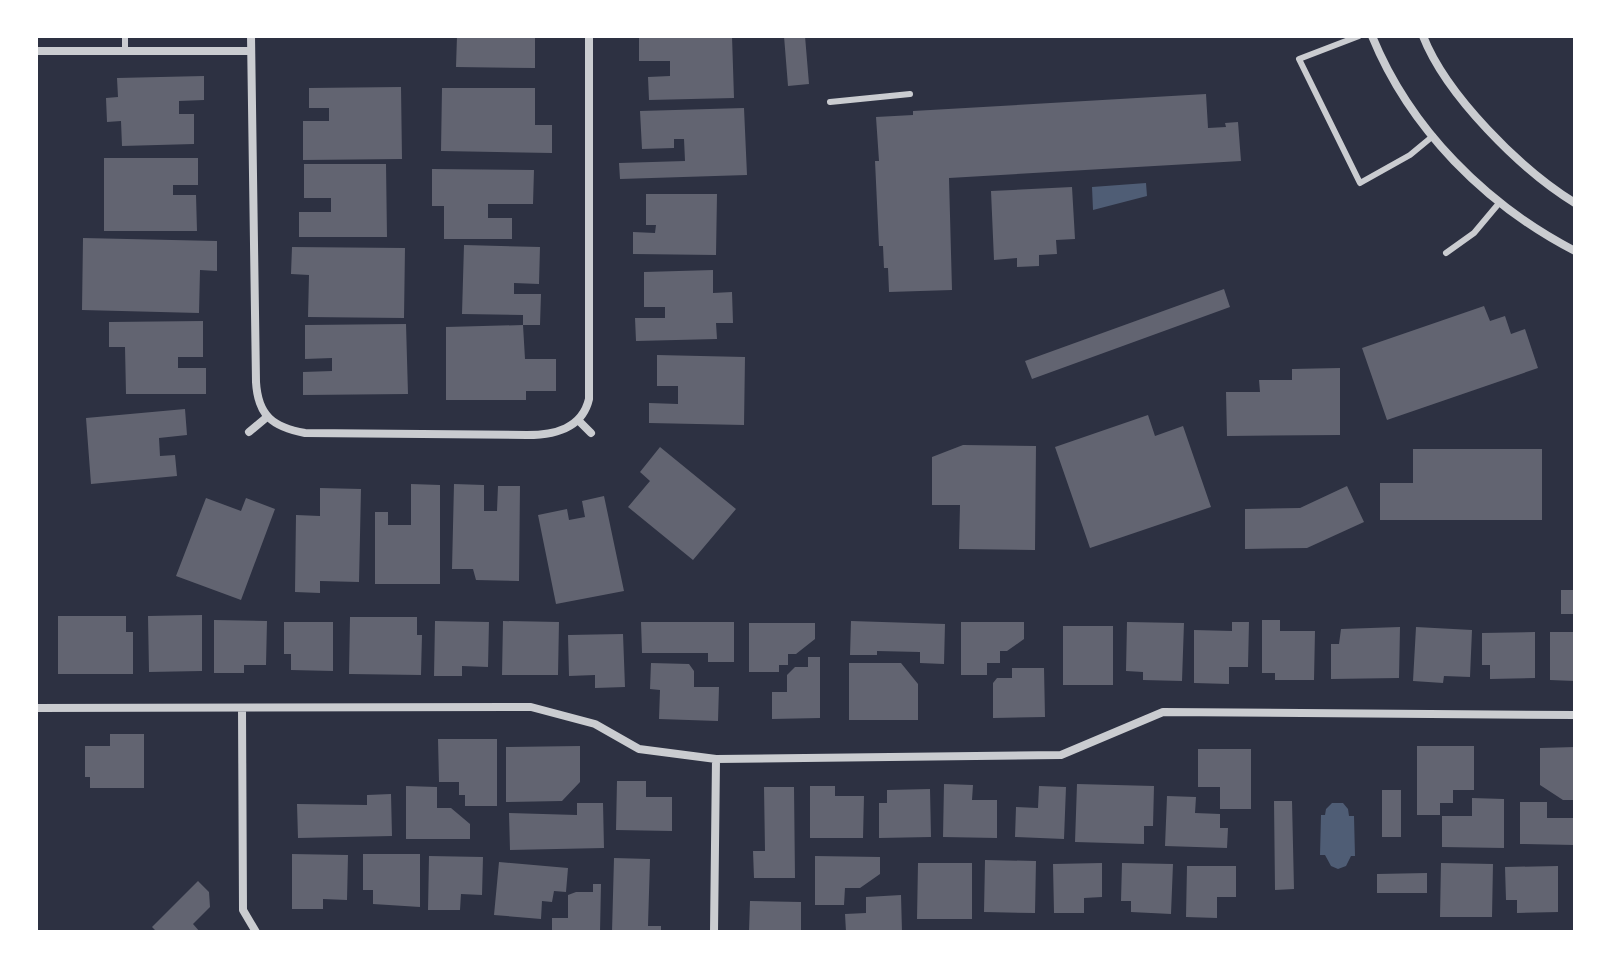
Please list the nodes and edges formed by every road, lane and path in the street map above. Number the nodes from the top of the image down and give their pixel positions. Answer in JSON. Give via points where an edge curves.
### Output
{"nodes":[{"id":1,"x":125,"y":36,"type":"edge"},
{"id":2,"x":251,"y":36,"type":"edge"},
{"id":3,"x":589,"y":36,"type":"edge"},
{"id":4,"x":1359,"y":36,"type":"edge"},
{"id":5,"x":1372,"y":36,"type":"edge"},
{"id":6,"x":1423,"y":36,"type":"edge"},
{"id":7,"x":36,"y":51,"type":"edge"},
{"id":8,"x":125,"y":51,"type":"junction"},
{"id":9,"x":251,"y":51,"type":"junction"},
{"id":10,"x":910,"y":94,"type":"dead end"},
{"id":11,"x":830,"y":102,"type":"dead end"},
{"id":12,"x":1433,"y":136,"type":"junction"},
{"id":13,"x":1500,"y":202,"type":"junction"},
{"id":14,"x":1575,"y":203,"type":"edge"},
{"id":15,"x":1575,"y":251,"type":"edge"},
{"id":16,"x":1446,"y":253,"type":"dead end"},
{"id":17,"x":581,"y":416,"type":"junction"},
{"id":18,"x":267,"y":417,"type":"junction"},
{"id":19,"x":249,"y":432,"type":"dead end"},
{"id":20,"x":591,"y":433,"type":"dead end"},
{"id":21,"x":36,"y":708,"type":"edge"},
{"id":22,"x":242,"y":708,"type":"junction"},
{"id":23,"x":1575,"y":715,"type":"edge"},
{"id":24,"x":716,"y":759,"type":"junction"},
{"id":25,"x":256,"y":932,"type":"edge"},
{"id":26,"x":714,"y":932,"type":"edge"}],
"edges":[{"from":1,"to":8,"type":"lane"},
{"from":2,"to":9,"type":"street"},
{"from":3,"to":17,"type":"street","via":[[590,386]]},
{"from":4,"to":12,"type":"lane","via":[[1299,59],[1360,183]]},
{"from":5,"to":12,"type":"street","via":[[1406,101]]},
{"from":6,"to":14,"type":"street","via":[[1461,99],[1513,154]]},
{"from":7,"to":8,"type":"street"},
{"from":8,"to":9,"type":"street"},
{"from":9,"to":18,"type":"street","via":[[256,382]]},
{"from":10,"to":11,"type":"lane"},
{"from":12,"to":13,"type":"street"},
{"from":13,"to":15,"type":"street"},
{"from":13,"to":16,"type":"lane","via":[[1474,233]]},
{"from":17,"to":18,"type":"street","via":[[550,435],[305,433],[285,430]]},
{"from":17,"to":20,"type":"street"},
{"from":18,"to":19,"type":"street"},
{"from":21,"to":22,"type":"street"},
{"from":22,"to":24,"type":"street","via":[[531,707],[595,724],[639,749]]},
{"from":22,"to":25,"type":"street","via":[[243,910]]},
{"from":23,"to":24,"type":"street","via":[[1163,712],[1061,755]]},
{"from":24,"to":26,"type":"street"}]}
